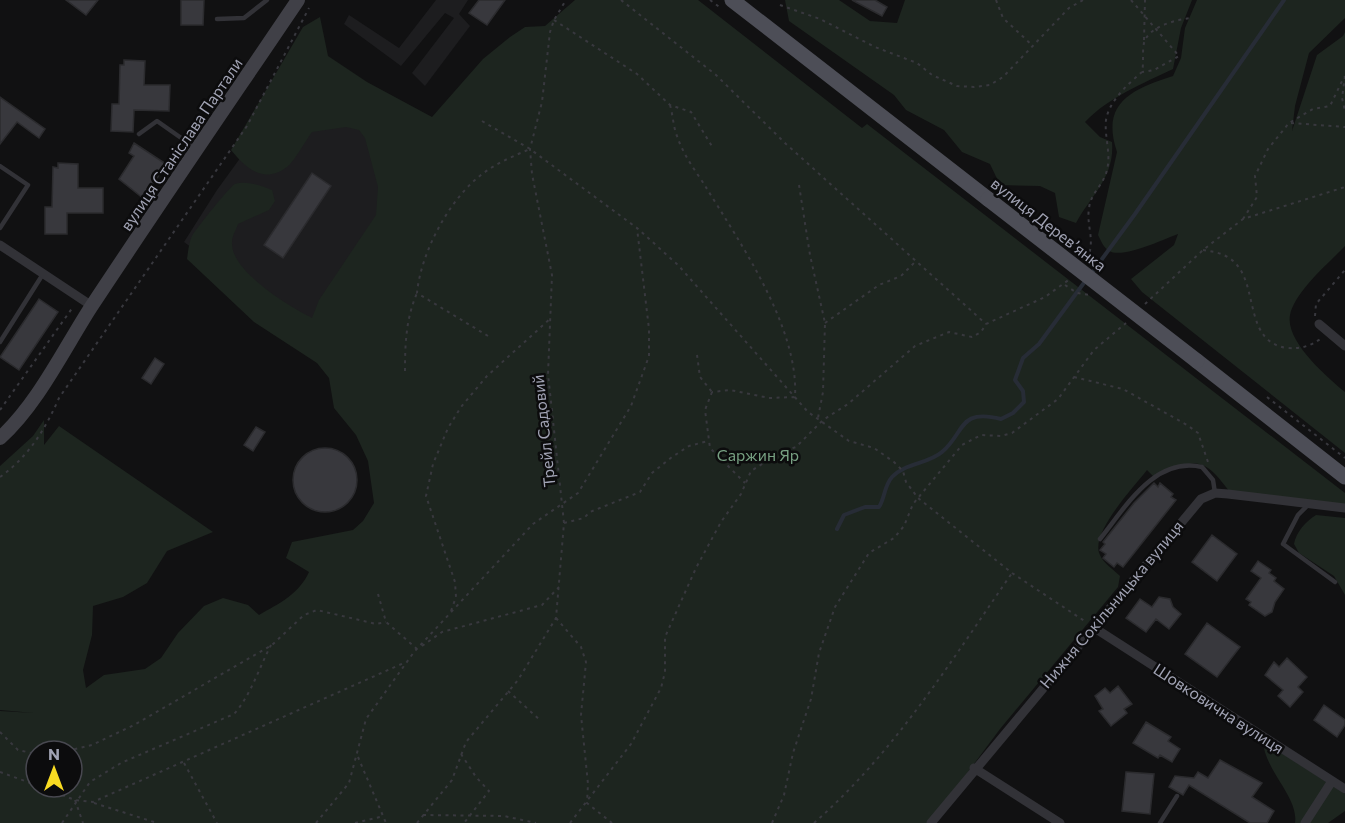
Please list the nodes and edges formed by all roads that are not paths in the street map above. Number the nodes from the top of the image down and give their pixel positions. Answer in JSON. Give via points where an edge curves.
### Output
{"nodes":[{"id":1,"x":267,"y":0,"type":"edge"},
{"id":2,"x":298,"y":0,"type":"edge"},
{"id":3,"x":732,"y":0,"type":"edge"},
{"id":4,"x":217,"y":19,"type":"dead end"},
{"id":5,"x":139,"y":134,"type":"dead end"},
{"id":6,"x":196,"y":149,"type":"junction"},
{"id":7,"x":0,"y":166,"type":"edge"},
{"id":8,"x":0,"y":228,"type":"edge"},
{"id":9,"x":0,"y":245,"type":"edge"},
{"id":10,"x":43,"y":274,"type":"junction"},
{"id":11,"x":92,"y":306,"type":"junction"},
{"id":12,"x":1319,"y":324,"type":"road end"},
{"id":13,"x":0,"y":342,"type":"edge"},
{"id":14,"x":1345,"y":346,"type":"edge"},
{"id":15,"x":0,"y":438,"type":"edge"},
{"id":16,"x":1345,"y":477,"type":"edge"},
{"id":17,"x":1215,"y":493,"type":"junction"},
{"id":18,"x":1308,"y":505,"type":"junction"},
{"id":19,"x":1345,"y":508,"type":"edge"},
{"id":20,"x":1100,"y":539,"type":"dead end"},
{"id":21,"x":1335,"y":582,"type":"dead end"},
{"id":22,"x":1093,"y":627,"type":"junction"},
{"id":23,"x":974,"y":768,"type":"junction"},
{"id":24,"x":1332,"y":781,"type":"junction"},
{"id":25,"x":1345,"y":789,"type":"edge"},
{"id":26,"x":1177,"y":796,"type":"dead end"},
{"id":27,"x":931,"y":823,"type":"edge"},
{"id":28,"x":1060,"y":823,"type":"edge"},
{"id":29,"x":1160,"y":823,"type":"edge"},
{"id":30,"x":1305,"y":823,"type":"edge"}],
"edges":[{"from":1,"to":4,"type":"lane","via":[[244,18]]},
{"from":2,"to":6,"type":"street","name":"вулиця Станіслава Партали"},
{"from":3,"to":16,"type":"main road","name":"вулиця Дерев’янка","bridge":true},
{"from":5,"to":6,"type":"lane","via":[[157,121]]},
{"from":6,"to":11,"type":"street","name":"вулиця Станіслава Партали"},
{"from":7,"to":8,"type":"lane","via":[[28,185]]},
{"from":9,"to":10,"type":"street"},
{"from":10,"to":11,"type":"street"},
{"from":10,"to":13,"type":"lane"},
{"from":11,"to":15,"type":"street","name":"вулиця Станіслава Партали","via":[[32,399]]},
{"from":12,"to":14,"type":"street"},
{"from":17,"to":18,"type":"street"},
{"from":17,"to":20,"type":"lane","via":[[1213,480],[1202,467],[1194,465],[1149,479]]},
{"from":17,"to":22,"type":"street","name":"Нижня Сокільницька вулиця","via":[[1192,506]]},
{"from":18,"to":19,"type":"street"},
{"from":18,"to":21,"type":"lane","via":[[1298,515],[1283,544]]},
{"from":22,"to":23,"type":"street","name":"Нижня Сокільницька вулиця"},
{"from":22,"to":24,"type":"street","name":"Шовковична вулиця"},
{"from":23,"to":27,"type":"street","name":"Нижня Сокільницька вулиця"},
{"from":23,"to":28,"type":"street"},
{"from":24,"to":25,"type":"street","name":"Шовковична вулиця"},
{"from":24,"to":30,"type":"street"},
{"from":26,"to":29,"type":"lane"}]}
